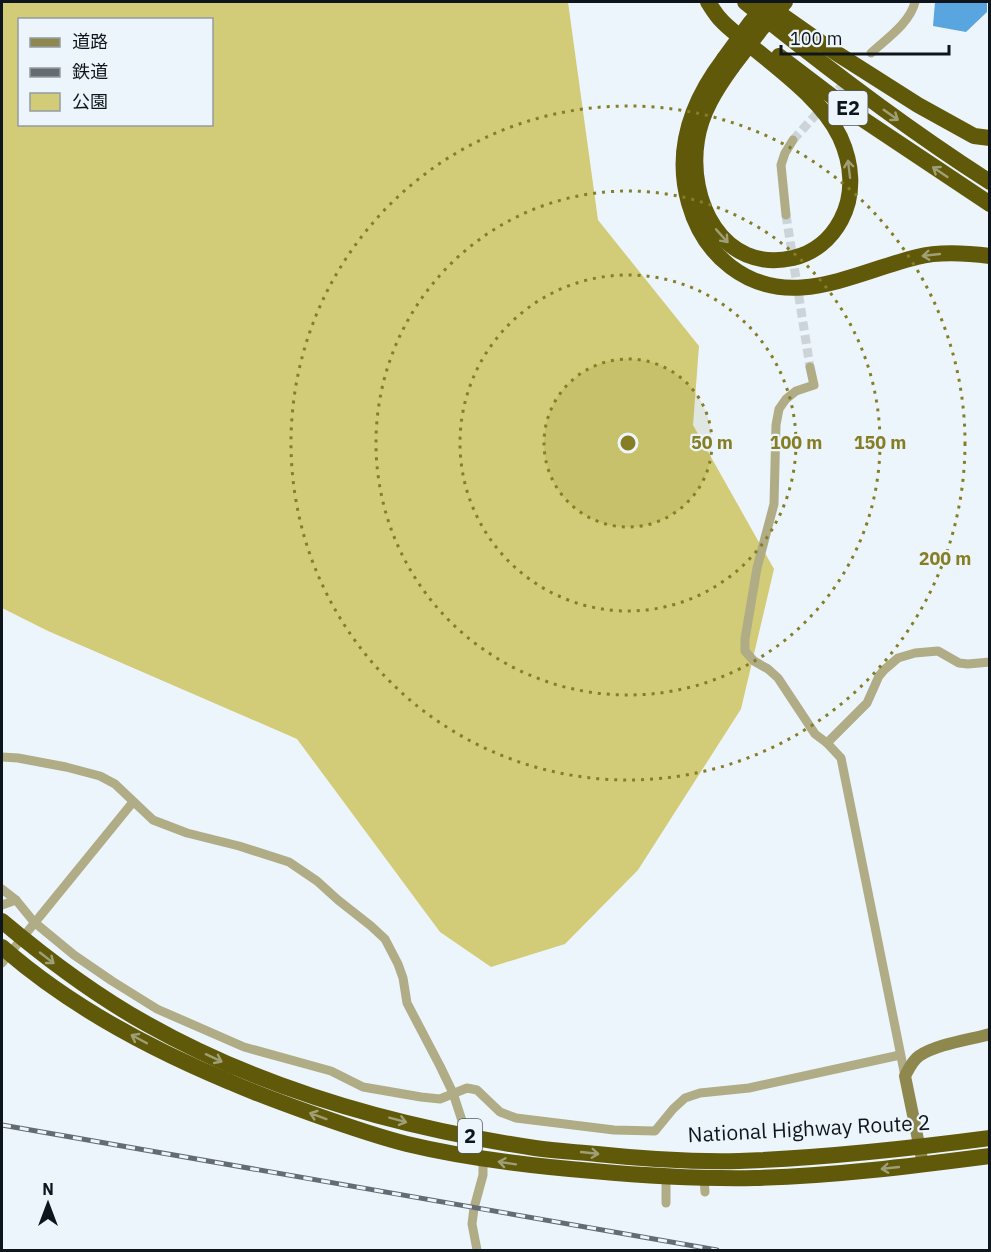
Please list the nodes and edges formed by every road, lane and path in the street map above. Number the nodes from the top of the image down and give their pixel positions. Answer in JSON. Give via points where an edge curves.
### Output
{"nodes":[{"id":1,"x":708,"y":2,"type":"edge"},
{"id":2,"x":714,"y":2,"type":"edge"},
{"id":3,"x":745,"y":2,"type":"edge"},
{"id":4,"x":763,"y":2,"type":"edge"},
{"id":5,"x":769,"y":2,"type":"edge"},
{"id":6,"x":785,"y":2,"type":"edge"},
{"id":7,"x":915,"y":2,"type":"edge"},
{"id":8,"x":871,"y":53,"type":"dead end"},
{"id":9,"x":728,"y":63,"type":"junction"},
{"id":10,"x":990,"y":138,"type":"edge"},
{"id":11,"x":793,"y":140,"type":"tunnel mouth"},
{"id":12,"x":990,"y":182,"type":"edge"},
{"id":13,"x":990,"y":204,"type":"edge"},
{"id":14,"x":786,"y":215,"type":"tunnel mouth"},
{"id":15,"x":990,"y":256,"type":"edge"},
{"id":16,"x":810,"y":367,"type":"tunnel mouth"},
{"id":17,"x":990,"y":662,"type":"edge"},
{"id":18,"x":827,"y":743,"type":"junction"},
{"id":19,"x":2,"y":757,"type":"edge"},
{"id":20,"x":133,"y":802,"type":"junction"},
{"id":21,"x":2,"y":889,"type":"edge"},
{"id":22,"x":16,"y":900,"type":"junction"},
{"id":23,"x":2,"y":905,"type":"edge"},
{"id":24,"x":2,"y":921,"type":"edge"},
{"id":25,"x":34,"y":922,"type":"junction"},
{"id":26,"x":22,"y":938,"type":"junction"},
{"id":27,"x":4,"y":955,"type":"edge"},
{"id":28,"x":990,"y":1034,"type":"edge"},
{"id":29,"x":900,"y":1055,"type":"junction"},
{"id":30,"x":905,"y":1076,"type":"junction"},
{"id":31,"x":453,"y":1093,"type":"junction"},
{"id":32,"x":467,"y":1136,"type":"junction"},
{"id":33,"x":990,"y":1138,"type":"edge"},
{"id":34,"x":918,"y":1146,"type":"junction"},
{"id":35,"x":990,"y":1156,"type":"edge"},
{"id":36,"x":483,"y":1159,"type":"junction"},
{"id":37,"x":923,"y":1164,"type":"junction"},
{"id":38,"x":666,"y":1177,"type":"junction"},
{"id":39,"x":666,"y":1203,"type":"dead end"},
{"id":40,"x":477,"y":1251,"type":"edge"}],
"edges":[{"from":9,"to":1,"type":"highway","one_way":true,"via":[[697,138],[695,175],[701,203],[716,230],[739,251],[769,260],[806,254],[825,242],[845,213],[850,198],[845,149],[830,120],[806,93],[721,20]]},
{"from":13,"to":2,"type":"highway","number":"E2","one_way":true,"via":[[858,116]]},
{"from":3,"to":12,"type":"highway","number":"E2","one_way":true,"via":[[872,102]]},
{"from":4,"to":10,"type":"highway","via":[[918,105],[974,136]]},
{"from":5,"to":9,"type":"highway","bridge":true,"via":[[751,22]]},
{"from":6,"to":9,"type":"highway","bridge":true},
{"from":7,"to":8,"type":"street","via":[[905,21]]},
{"from":15,"to":9,"type":"highway","one_way":true,"via":[[919,256],[808,287],[777,287],[738,272],[721,259],[701,232],[684,177],[689,124],[712,74]]},
{"from":11,"to":14,"type":"street","via":[[781,165]]},
{"from":16,"to":18,"type":"street","via":[[814,385],[796,390],[779,409],[774,504],[757,568],[745,651],[778,678],[815,734]]},
{"from":17,"to":18,"type":"street","via":[[959,663],[938,651],[898,658],[879,676],[867,703]]},
{"from":18,"to":29,"type":"street","via":[[842,758]]},
{"from":19,"to":20,"type":"street","via":[[100,776]]},
{"from":20,"to":25,"type":"street"},
{"from":20,"to":31,"type":"street","via":[[153,820],[179,830],[289,862],[371,926],[384,939],[398,964],[407,1003]]},
{"from":21,"to":22,"type":"street"},
{"from":22,"to":23,"type":"street"},
{"from":22,"to":25,"type":"street"},
{"from":24,"to":26,"type":"highway","name":"National Highway Route 2","number":"2"},
{"from":25,"to":26,"type":"street"},
{"from":25,"to":31,"type":"street","via":[[74,955],[157,1009],[244,1047],[331,1071],[363,1087],[440,1099]]},
{"from":26,"to":27,"type":"street"},
{"from":26,"to":32,"type":"highway","name":"National Highway Route 2","number":"2","one_way":true,"via":[[145,1023],[219,1060],[310,1095]]},
{"from":36,"to":27,"type":"highway","name":"National Highway Route 2","number":"2","one_way":true,"via":[[407,1144],[345,1125],[216,1077],[111,1024]]},
{"from":28,"to":30,"type":"street","via":[[933,1049],[918,1057]]},
{"from":29,"to":30,"type":"street"},
{"from":29,"to":31,"type":"street","via":[[749,1088],[700,1093],[685,1098],[655,1131],[516,1118],[500,1112],[477,1090],[466,1088]]},
{"from":30,"to":34,"type":"street"},
{"from":31,"to":32,"type":"street"},
{"from":32,"to":34,"type":"highway","name":"National Highway Route 2","number":"2","one_way":true,"via":[[536,1148],[653,1160],[738,1161]]},
{"from":32,"to":36,"type":"street"},
{"from":33,"to":34,"type":"highway","name":"National Highway Route 2","number":"2"},
{"from":34,"to":37,"type":"street"},
{"from":35,"to":37,"type":"highway","name":"National Highway Route 2","number":"2"},
{"from":38,"to":36,"type":"highway","name":"National Highway Route 2","number":"2","one_way":true},
{"from":36,"to":40,"type":"street","via":[[472,1224]]},
{"from":37,"to":38,"type":"highway","name":"National Highway Route 2","number":"2","one_way":true,"via":[[705,1185]]},
{"from":38,"to":39,"type":"street"}]}
